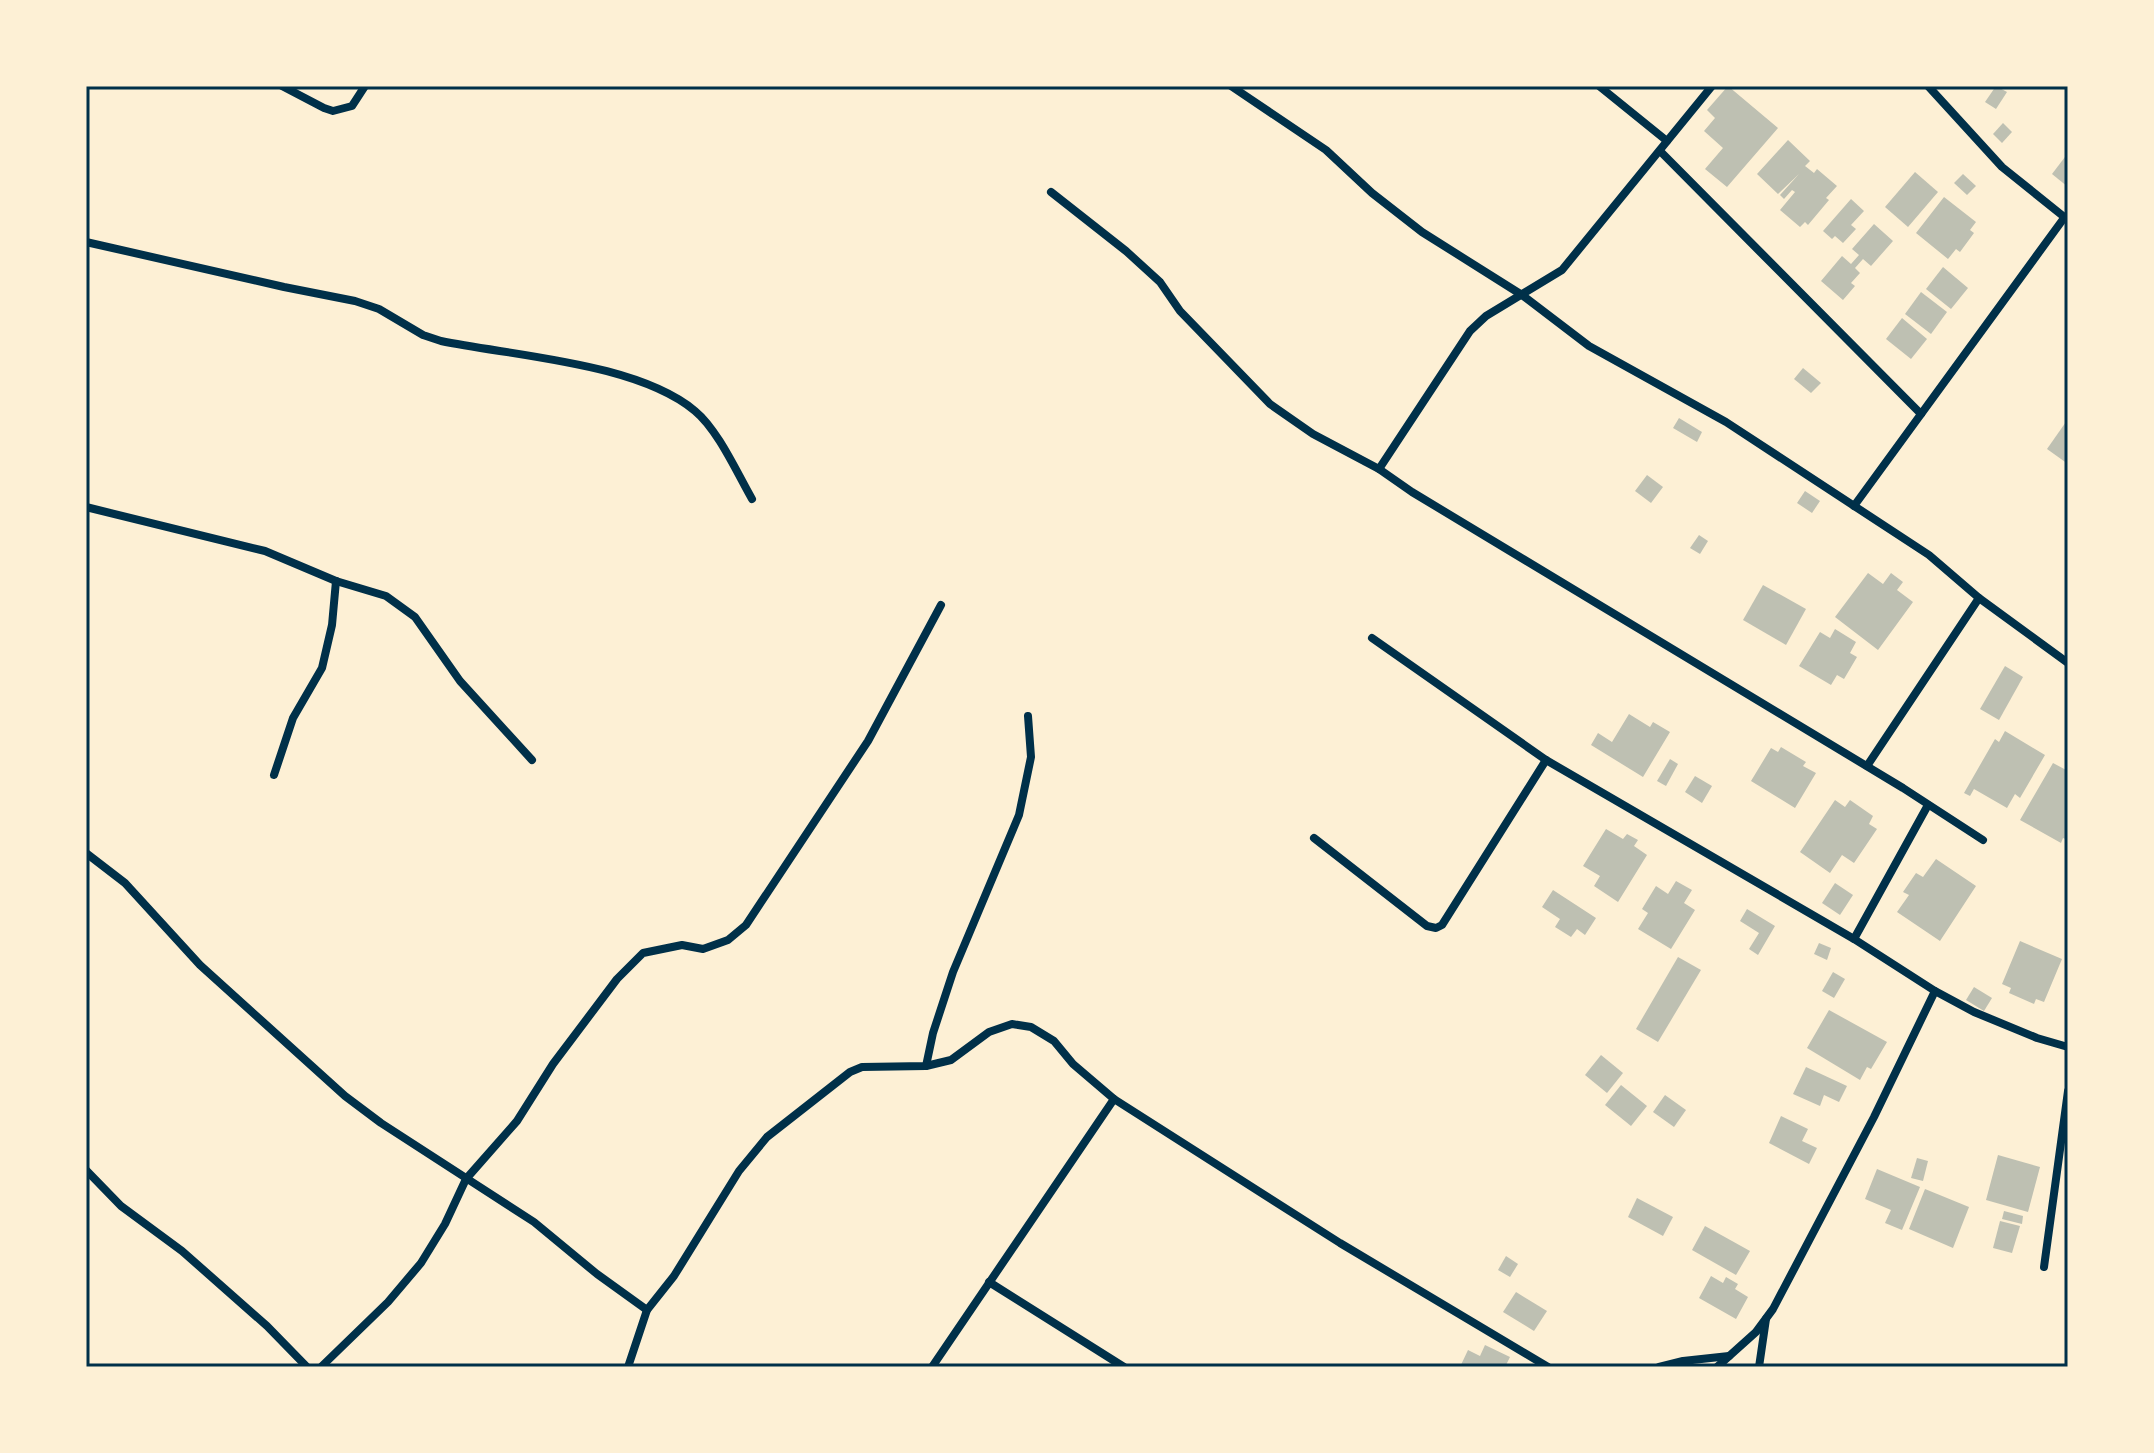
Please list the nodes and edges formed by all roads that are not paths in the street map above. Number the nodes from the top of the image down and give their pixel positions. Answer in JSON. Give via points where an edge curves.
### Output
{"nodes":[{"id":1,"x":282,"y":86,"type":"edge"},
{"id":2,"x":365,"y":86,"type":"edge"},
{"id":3,"x":1231,"y":86,"type":"edge"},
{"id":4,"x":1599,"y":86,"type":"edge"},
{"id":5,"x":1712,"y":86,"type":"edge"},
{"id":6,"x":1928,"y":86,"type":"edge"},
{"id":7,"x":1667,"y":141,"type":"junction"},
{"id":8,"x":1660,"y":151,"type":"junction"},
{"id":9,"x":1051,"y":192,"type":"dead end"},
{"id":10,"x":2066,"y":219,"type":"edge"},
{"id":11,"x":86,"y":242,"type":"edge"},
{"id":12,"x":1522,"y":295,"type":"junction"},
{"id":13,"x":1921,"y":414,"type":"junction"},
{"id":14,"x":1379,"y":469,"type":"junction"},
{"id":15,"x":752,"y":499,"type":"dead end"},
{"id":16,"x":1854,"y":506,"type":"junction"},
{"id":17,"x":86,"y":507,"type":"edge"},
{"id":18,"x":336,"y":581,"type":"junction"},
{"id":19,"x":1979,"y":598,"type":"junction"},
{"id":20,"x":941,"y":605,"type":"dead end"},
{"id":21,"x":1372,"y":638,"type":"dead end"},
{"id":22,"x":2068,"y":663,"type":"edge"},
{"id":23,"x":1028,"y":716,"type":"dead end"},
{"id":24,"x":532,"y":760,"type":"dead end"},
{"id":25,"x":1546,"y":760,"type":"junction"},
{"id":26,"x":1867,"y":766,"type":"junction"},
{"id":27,"x":274,"y":775,"type":"dead end"},
{"id":28,"x":1928,"y":805,"type":"junction"},
{"id":29,"x":1314,"y":838,"type":"dead end"},
{"id":30,"x":1983,"y":840,"type":"dead end"},
{"id":31,"x":86,"y":853,"type":"edge"},
{"id":32,"x":1854,"y":939,"type":"junction"},
{"id":33,"x":1935,"y":991,"type":"junction"},
{"id":34,"x":2068,"y":1047,"type":"edge"},
{"id":35,"x":926,"y":1066,"type":"junction"},
{"id":36,"x":2068,"y":1091,"type":"edge"},
{"id":37,"x":1114,"y":1099,"type":"junction"},
{"id":38,"x":86,"y":1170,"type":"edge"},
{"id":39,"x":466,"y":1179,"type":"junction"},
{"id":40,"x":2044,"y":1267,"type":"dead end"},
{"id":41,"x":989,"y":1282,"type":"junction"},
{"id":42,"x":647,"y":1310,"type":"junction"},
{"id":43,"x":1766,"y":1318,"type":"junction"},
{"id":44,"x":1730,"y":1356,"type":"junction"},
{"id":45,"x":307,"y":1367,"type":"edge"},
{"id":46,"x":321,"y":1367,"type":"edge"},
{"id":47,"x":628,"y":1367,"type":"edge"},
{"id":48,"x":932,"y":1367,"type":"edge"},
{"id":49,"x":1124,"y":1367,"type":"edge"},
{"id":50,"x":1548,"y":1367,"type":"edge"},
{"id":51,"x":1659,"y":1367,"type":"edge"},
{"id":52,"x":1717,"y":1367,"type":"edge"},
{"id":53,"x":1759,"y":1367,"type":"edge"}],
"edges":[{"from":1,"to":2,"type":"street","via":[[333,111],[352,106]]},
{"from":3,"to":12,"type":"street","via":[[1326,150],[1422,232]]},
{"from":4,"to":7,"type":"street"},
{"from":5,"to":7,"type":"street"},
{"from":6,"to":10,"type":"street","via":[[2002,167]]},
{"from":7,"to":8,"type":"street"},
{"from":8,"to":12,"type":"street","via":[[1562,270]]},
{"from":8,"to":13,"type":"street"},
{"from":9,"to":14,"type":"street","via":[[1160,282],[1180,311],[1270,404]]},
{"from":10,"to":13,"type":"street"},
{"from":11,"to":15,"type":"street","via":[[355,301],[441,341],[608,372],[663,391],[697,412]]},
{"from":12,"to":14,"type":"street","via":[[1470,331]]},
{"from":12,"to":16,"type":"street","via":[[1589,346],[1726,422]]},
{"from":13,"to":16,"type":"street"},
{"from":14,"to":26,"type":"street"},
{"from":16,"to":19,"type":"street","via":[[1929,555]]},
{"from":17,"to":18,"type":"street","via":[[265,551]]},
{"from":18,"to":24,"type":"street","via":[[386,596],[415,617],[460,681]]},
{"from":18,"to":27,"type":"street","via":[[322,668],[293,718]]},
{"from":19,"to":22,"type":"street"},
{"from":19,"to":26,"type":"street"},
{"from":20,"to":39,"type":"street","via":[[868,741],[746,925],[728,940],[703,949],[682,945],[643,953],[617,979],[517,1121]]},
{"from":21,"to":25,"type":"street"},
{"from":23,"to":35,"type":"street","via":[[1031,757],[1019,815],[953,972]]},
{"from":25,"to":29,"type":"street","via":[[1436,928]]},
{"from":25,"to":32,"type":"street"},
{"from":26,"to":28,"type":"street"},
{"from":28,"to":30,"type":"street"},
{"from":28,"to":32,"type":"street"},
{"from":31,"to":39,"type":"street","via":[[125,883],[200,965],[345,1096]]},
{"from":32,"to":33,"type":"street"},
{"from":33,"to":34,"type":"street","via":[[1974,1012]]},
{"from":33,"to":43,"type":"street"},
{"from":35,"to":37,"type":"street","via":[[951,1060],[989,1032],[1012,1024],[1031,1027],[1054,1041]]},
{"from":35,"to":42,"type":"street","via":[[862,1067],[850,1072],[767,1137]]},
{"from":36,"to":40,"type":"street"},
{"from":37,"to":41,"type":"street"},
{"from":37,"to":50,"type":"street"},
{"from":38,"to":45,"type":"street"},
{"from":39,"to":42,"type":"street","via":[[534,1222]]},
{"from":39,"to":46,"type":"street","via":[[421,1263]]},
{"from":41,"to":48,"type":"street"},
{"from":41,"to":49,"type":"street"},
{"from":42,"to":47,"type":"street"},
{"from":43,"to":44,"type":"street"},
{"from":43,"to":53,"type":"street"},
{"from":44,"to":51,"type":"street"},
{"from":44,"to":52,"type":"street"}]}
